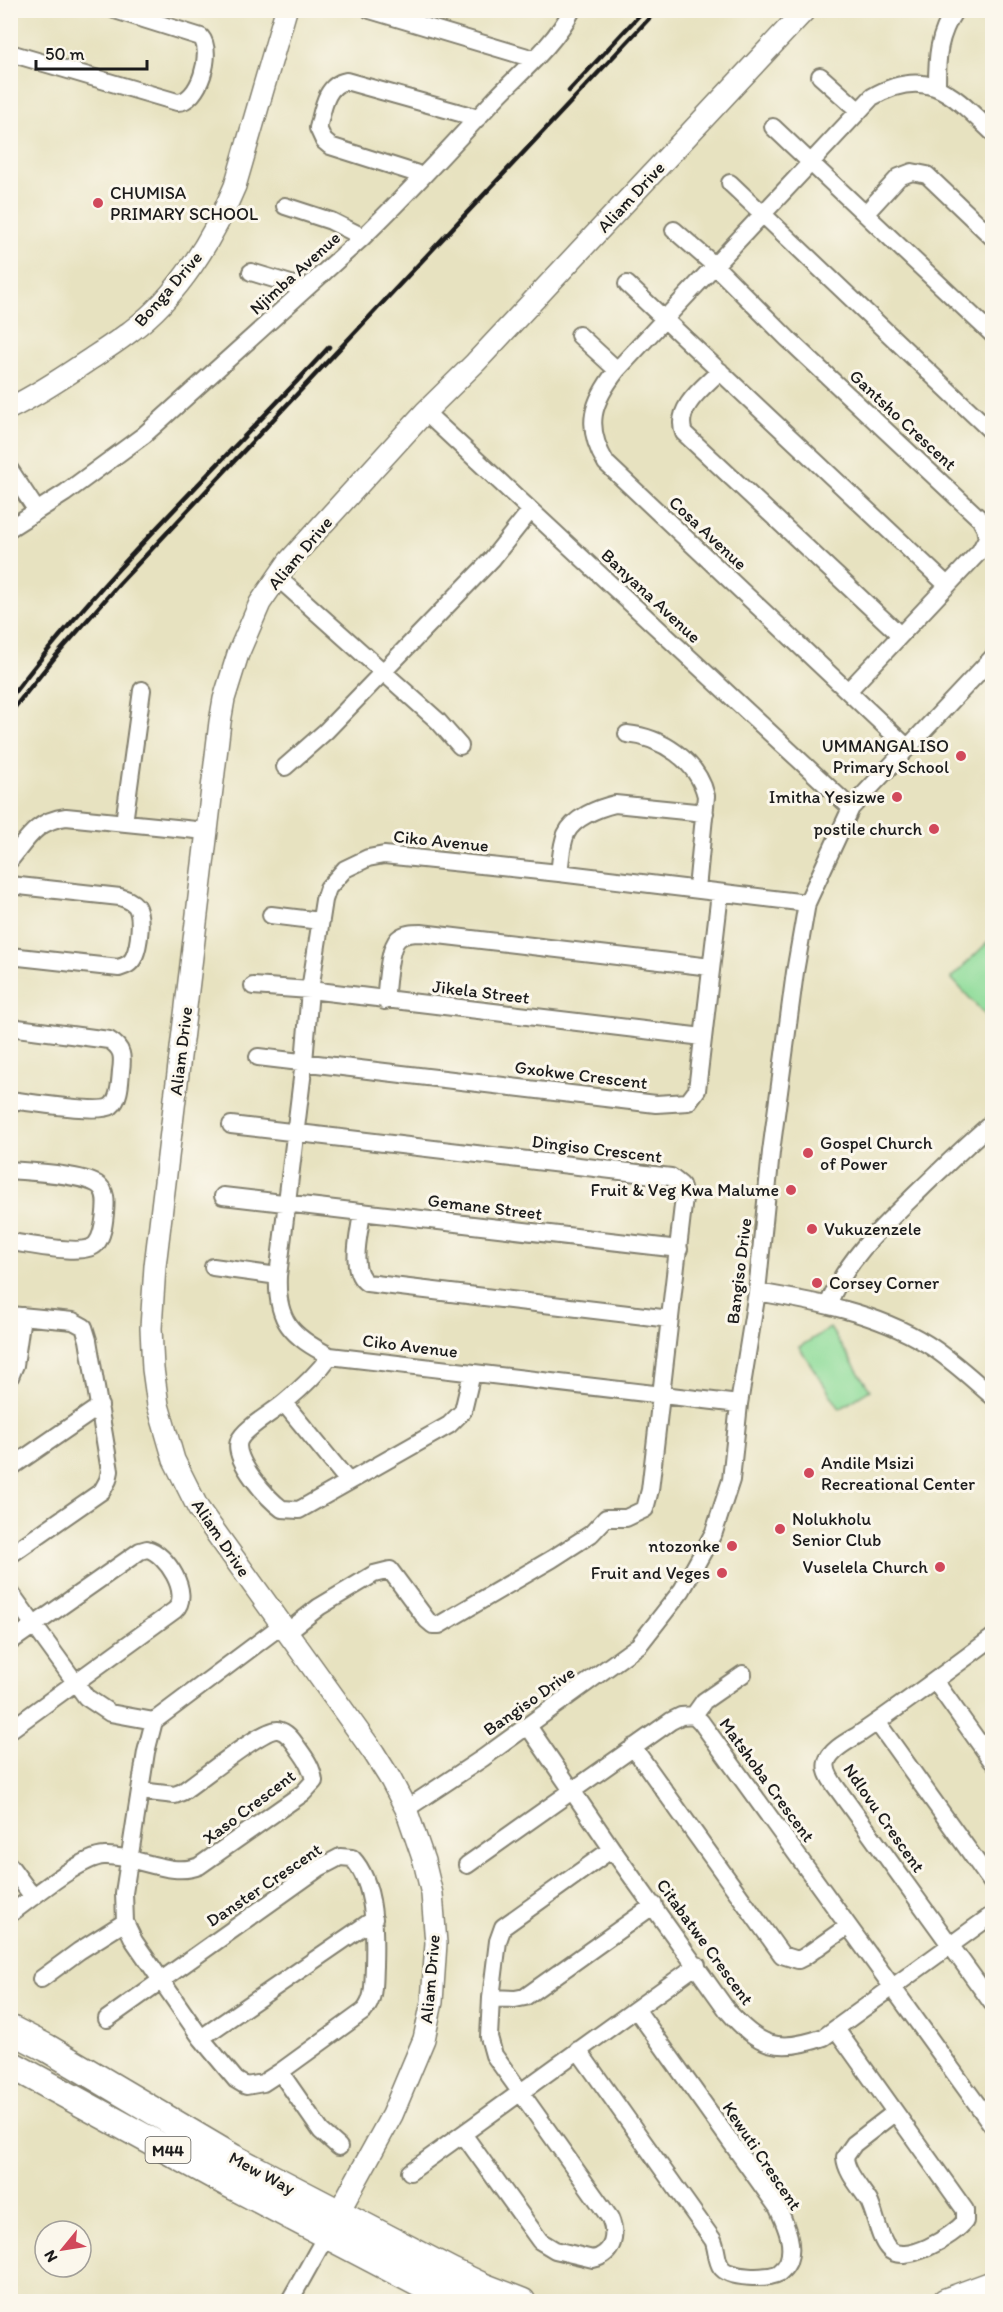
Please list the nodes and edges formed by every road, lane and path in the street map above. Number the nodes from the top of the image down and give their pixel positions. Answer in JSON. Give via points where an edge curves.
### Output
{"nodes":[{"id":1,"x":115,"y":10,"type":"edge"},
{"id":2,"x":286,"y":10,"type":"edge"},
{"id":3,"x":370,"y":10,"type":"edge"},
{"id":4,"x":572,"y":10,"type":"edge"},
{"id":5,"x":804,"y":10,"type":"edge"},
{"id":6,"x":955,"y":10,"type":"edge"},
{"id":7,"x":10,"y":53,"type":"edge"},
{"id":8,"x":534,"y":59,"type":"junction"},
{"id":9,"x":820,"y":76,"type":"dead end"},
{"id":10,"x":937,"y":86,"type":"junction"},
{"id":11,"x":858,"y":110,"type":"junction"},
{"id":12,"x":478,"y":118,"type":"junction"},
{"id":13,"x":773,"y":127,"type":"dead end"},
{"id":14,"x":993,"y":132,"type":"edge"},
{"id":15,"x":811,"y":162,"type":"junction"},
{"id":16,"x":422,"y":178,"type":"junction"},
{"id":17,"x":730,"y":183,"type":"dead end"},
{"id":18,"x":285,"y":206,"type":"dead end"},
{"id":19,"x":866,"y":213,"type":"junction"},
{"id":20,"x":762,"y":214,"type":"junction"},
{"id":21,"x":674,"y":230,"type":"dead end"},
{"id":22,"x":363,"y":237,"type":"junction"},
{"id":23,"x":993,"y":237,"type":"edge"},
{"id":24,"x":714,"y":265,"type":"junction"},
{"id":25,"x":251,"y":272,"type":"dead end"},
{"id":26,"x":627,"y":284,"type":"dead end"},
{"id":27,"x":303,"y":291,"type":"junction"},
{"id":28,"x":664,"y":319,"type":"junction"},
{"id":29,"x":993,"y":334,"type":"edge"},
{"id":30,"x":579,"y":335,"type":"dead end"},
{"id":31,"x":617,"y":370,"type":"junction"},
{"id":32,"x":720,"y":370,"type":"junction"},
{"id":33,"x":10,"y":408,"type":"edge"},
{"id":34,"x":425,"y":412,"type":"junction"},
{"id":35,"x":993,"y":432,"type":"edge"},
{"id":36,"x":10,"y":470,"type":"edge"},
{"id":37,"x":37,"y":510,"type":"junction"},
{"id":38,"x":530,"y":511,"type":"junction"},
{"id":39,"x":10,"y":528,"type":"edge"},
{"id":40,"x":277,"y":577,"type":"junction"},
{"id":41,"x":947,"y":585,"type":"junction"},
{"id":42,"x":899,"y":634,"type":"junction"},
{"id":43,"x":993,"y":658,"type":"edge"},
{"id":44,"x":382,"y":672,"type":"junction"},
{"id":45,"x":142,"y":690,"type":"dead end"},
{"id":46,"x":848,"y":692,"type":"junction"},
{"id":47,"x":627,"y":734,"type":"dead end"},
{"id":48,"x":460,"y":746,"type":"dead end"},
{"id":49,"x":908,"y":748,"type":"junction"},
{"id":50,"x":285,"y":767,"type":"dead end"},
{"id":51,"x":851,"y":808,"type":"junction"},
{"id":52,"x":705,"y":813,"type":"junction"},
{"id":53,"x":124,"y":823,"type":"junction"},
{"id":54,"x":206,"y":831,"type":"junction"},
{"id":55,"x":10,"y":860,"type":"edge"},
{"id":56,"x":559,"y":873,"type":"junction"},
{"id":57,"x":10,"y":885,"type":"edge"},
{"id":58,"x":697,"y":889,"type":"junction"},
{"id":59,"x":720,"y":893,"type":"junction"},
{"id":60,"x":807,"y":903,"type":"junction"},
{"id":61,"x":271,"y":915,"type":"dead end"},
{"id":62,"x":320,"y":921,"type":"junction"},
{"id":63,"x":10,"y":956,"type":"edge"},
{"id":64,"x":711,"y":967,"type":"junction"},
{"id":65,"x":254,"y":986,"type":"dead end"},
{"id":66,"x":310,"y":990,"type":"junction"},
{"id":67,"x":385,"y":1000,"type":"junction"},
{"id":68,"x":10,"y":1027,"type":"edge"},
{"id":69,"x":703,"y":1037,"type":"junction"},
{"id":70,"x":258,"y":1057,"type":"dead end"},
{"id":71,"x":304,"y":1062,"type":"junction"},
{"id":72,"x":10,"y":1100,"type":"edge"},
{"id":73,"x":993,"y":1123,"type":"edge"},
{"id":74,"x":231,"y":1125,"type":"dead end"},
{"id":75,"x":296,"y":1132,"type":"junction"},
{"id":76,"x":10,"y":1170,"type":"edge"},
{"id":77,"x":223,"y":1196,"type":"dead end"},
{"id":78,"x":286,"y":1203,"type":"junction"},
{"id":79,"x":362,"y":1212,"type":"junction"},
{"id":80,"x":10,"y":1242,"type":"edge"},
{"id":81,"x":679,"y":1249,"type":"junction"},
{"id":82,"x":213,"y":1267,"type":"dead end"},
{"id":83,"x":278,"y":1276,"type":"junction"},
{"id":84,"x":757,"y":1292,"type":"junction"},
{"id":85,"x":828,"y":1305,"type":"junction"},
{"id":86,"x":16,"y":1315,"type":"edge"},
{"id":87,"x":670,"y":1319,"type":"junction"},
{"id":88,"x":330,"y":1356,"type":"junction"},
{"id":89,"x":472,"y":1373,"type":"junction"},
{"id":90,"x":10,"y":1377,"type":"edge"},
{"id":91,"x":662,"y":1394,"type":"junction"},
{"id":92,"x":992,"y":1395,"type":"edge"},
{"id":93,"x":284,"y":1403,"type":"junction"},
{"id":94,"x":740,"y":1404,"type":"junction"},
{"id":95,"x":100,"y":1406,"type":"junction"},
{"id":96,"x":10,"y":1468,"type":"edge"},
{"id":97,"x":348,"y":1480,"type":"junction"},
{"id":98,"x":10,"y":1555,"type":"edge"},
{"id":99,"x":10,"y":1592,"type":"edge"},
{"id":100,"x":33,"y":1625,"type":"junction"},
{"id":101,"x":284,"y":1628,"type":"junction"},
{"id":102,"x":992,"y":1638,"type":"edge"},
{"id":103,"x":10,"y":1642,"type":"edge"},
{"id":104,"x":743,"y":1674,"type":"dead end"},
{"id":105,"x":935,"y":1681,"type":"junction"},
{"id":106,"x":75,"y":1684,"type":"junction"},
{"id":107,"x":694,"y":1715,"type":"junction"},
{"id":108,"x":154,"y":1721,"type":"junction"},
{"id":109,"x":877,"y":1722,"type":"junction"},
{"id":110,"x":528,"y":1726,"type":"junction"},
{"id":111,"x":10,"y":1730,"type":"edge"},
{"id":112,"x":633,"y":1747,"type":"junction"},
{"id":113,"x":993,"y":1761,"type":"edge"},
{"id":114,"x":140,"y":1791,"type":"junction"},
{"id":115,"x":572,"y":1791,"type":"junction"},
{"id":116,"x":406,"y":1809,"type":"junction"},
{"id":117,"x":612,"y":1849,"type":"junction"},
{"id":118,"x":129,"y":1860,"type":"junction"},
{"id":119,"x":467,"y":1865,"type":"dead end"},
{"id":120,"x":10,"y":1866,"type":"edge"},
{"id":121,"x":993,"y":1883,"type":"edge"},
{"id":122,"x":33,"y":1898,"type":"junction"},
{"id":123,"x":654,"y":1905,"type":"junction"},
{"id":124,"x":10,"y":1914,"type":"edge"},
{"id":125,"x":993,"y":1915,"type":"edge"},
{"id":126,"x":374,"y":1918,"type":"junction"},
{"id":127,"x":125,"y":1922,"type":"junction"},
{"id":128,"x":848,"y":1926,"type":"junction"},
{"id":129,"x":951,"y":1946,"type":"junction"},
{"id":130,"x":697,"y":1965,"type":"junction"},
{"id":131,"x":41,"y":1979,"type":"dead end"},
{"id":132,"x":160,"y":1980,"type":"junction"},
{"id":133,"x":893,"y":1987,"type":"junction"},
{"id":134,"x":490,"y":1998,"type":"junction"},
{"id":135,"x":993,"y":2003,"type":"edge"},
{"id":136,"x":636,"y":2009,"type":"junction"},
{"id":137,"x":108,"y":2019,"type":"dead end"},
{"id":138,"x":10,"y":2029,"type":"edge"},
{"id":139,"x":836,"y":2029,"type":"junction"},
{"id":140,"x":201,"y":2038,"type":"junction"},
{"id":141,"x":578,"y":2050,"type":"junction"},
{"id":142,"x":10,"y":2064,"type":"edge"},
{"id":143,"x":280,"y":2072,"type":"junction"},
{"id":144,"x":521,"y":2092,"type":"junction"},
{"id":145,"x":894,"y":2113,"type":"junction"},
{"id":146,"x":993,"y":2125,"type":"edge"},
{"id":147,"x":463,"y":2134,"type":"junction"},
{"id":148,"x":339,"y":2147,"type":"dead end"},
{"id":149,"x":410,"y":2172,"type":"dead end"},
{"id":150,"x":332,"y":2223,"type":"junction"},
{"id":151,"x":993,"y":2285,"type":"edge"},
{"id":152,"x":993,"y":2296,"type":"edge"},
{"id":153,"x":289,"y":2301,"type":"edge"},
{"id":154,"x":455,"y":2301,"type":"edge"},
{"id":155,"x":522,"y":2301,"type":"edge"},
{"id":156,"x":946,"y":2301,"type":"edge"},
{"id":157,"x":982,"y":2301,"type":"edge"}],
"edges":[{"from":1,"to":7,"type":"street","via":[[201,38],[207,51],[194,94],[177,102]]},
{"from":2,"to":33,"type":"street","name":"Bonga Drive","via":[[235,186],[200,254],[133,330],[49,387]]},
{"from":3,"to":8,"type":"street"},
{"from":4,"to":8,"type":"street","name":"Njimba Avenue","via":[[558,33]]},
{"from":5,"to":34,"type":"street","name":"Aliam Drive","via":[[483,355]]},
{"from":6,"to":10,"type":"street","via":[[945,26],[938,51]]},
{"from":8,"to":12,"type":"street","name":"Njimba Avenue"},
{"from":9,"to":11,"type":"street"},
{"from":10,"to":11,"type":"street","name":"Cosa Avenue","via":[[909,84],[888,89]]},
{"from":10,"to":14,"type":"street"},
{"from":11,"to":15,"type":"street","name":"Cosa Avenue"},
{"from":12,"to":16,"type":"street","name":"Njimba Avenue"},
{"from":12,"to":16,"type":"street","via":[[346,81],[333,87],[318,128],[324,141]]},
{"from":13,"to":15,"type":"street"},
{"from":15,"to":19,"type":"street"},
{"from":15,"to":20,"type":"street","name":"Cosa Avenue"},
{"from":16,"to":22,"type":"street","name":"Njimba Avenue"},
{"from":17,"to":20,"type":"street"},
{"from":18,"to":22,"type":"street","via":[[331,221]]},
{"from":19,"to":23,"type":"street","via":[[899,177],[912,172],[927,175]]},
{"from":19,"to":29,"type":"street"},
{"from":20,"to":24,"type":"street","name":"Cosa Avenue"},
{"from":20,"to":35,"type":"street"},
{"from":21,"to":24,"type":"street"},
{"from":22,"to":27,"type":"street","name":"Njimba Avenue"},
{"from":24,"to":28,"type":"street","name":"Cosa Avenue"},
{"from":24,"to":41,"type":"street","name":"Gantsho Crescent","via":[[980,519],[987,538],[985,544]]},
{"from":25,"to":27,"type":"street"},
{"from":26,"to":28,"type":"street"},
{"from":27,"to":37,"type":"street","name":"Njimba Avenue","via":[[144,435]]},
{"from":28,"to":31,"type":"street","name":"Cosa Avenue"},
{"from":28,"to":32,"type":"street"},
{"from":30,"to":31,"type":"street"},
{"from":31,"to":46,"type":"street","name":"Cosa Avenue","via":[[601,390],[593,413],[598,451],[606,463]]},
{"from":32,"to":41,"type":"street"},
{"from":32,"to":42,"type":"street","via":[[682,413],[680,424],[684,434]]},
{"from":34,"to":38,"type":"street","name":"Banyana Avenue"},
{"from":34,"to":40,"type":"street","name":"Aliam Drive"},
{"from":36,"to":37,"type":"street"},
{"from":37,"to":39,"type":"street","name":"Njimba Avenue"},
{"from":38,"to":44,"type":"street","via":[[492,559]]},
{"from":38,"to":51,"type":"street","name":"Banyana Avenue"},
{"from":40,"to":44,"type":"street"},
{"from":40,"to":54,"type":"street","name":"Aliam Drive","via":[[242,641],[224,699]]},
{"from":41,"to":42,"type":"street","name":"Gantsho Crescent"},
{"from":42,"to":46,"type":"street","name":"Gantsho Crescent"},
{"from":43,"to":49,"type":"street","name":"Bangiso Drive"},
{"from":44,"to":48,"type":"street"},
{"from":44,"to":50,"type":"street"},
{"from":45,"to":53,"type":"street"},
{"from":46,"to":49,"type":"street","name":"Cosa Avenue"},
{"from":47,"to":52,"type":"street","via":[[654,739],[691,766],[704,785]]},
{"from":49,"to":51,"type":"street","name":"Bangiso Drive"},
{"from":51,"to":60,"type":"street","name":"Bangiso Drive"},
{"from":52,"to":56,"type":"street","via":[[606,806],[577,821],[566,833]]},
{"from":52,"to":58,"type":"street"},
{"from":53,"to":54,"type":"street"},
{"from":53,"to":55,"type":"street","via":[[66,817],[47,821],[35,829]]},
{"from":54,"to":101,"type":"street","name":"Aliam Drive","via":[[155,1266],[153,1369],[158,1405],[174,1460],[198,1508]]},
{"from":56,"to":58,"type":"street","name":"Ciko Avenue"},
{"from":56,"to":62,"type":"street","name":"Ciko Avenue","via":[[384,855],[368,858],[345,869],[328,888]]},
{"from":57,"to":63,"type":"street","via":[[120,897],[135,905],[139,921],[133,958],[119,968]]},
{"from":58,"to":59,"type":"street","name":"Ciko Avenue"},
{"from":59,"to":60,"type":"street","name":"Ciko Avenue"},
{"from":59,"to":64,"type":"street","name":"Gxokwe Crescent"},
{"from":60,"to":84,"type":"street","name":"Bangiso Drive","via":[[771,1152]]},
{"from":61,"to":62,"type":"street"},
{"from":62,"to":66,"type":"street","name":"Ciko Avenue"},
{"from":64,"to":67,"type":"street","via":[[411,933],[394,945]]},
{"from":64,"to":69,"type":"street","name":"Gxokwe Crescent"},
{"from":65,"to":66,"type":"street","name":"Jikela Street"},
{"from":66,"to":67,"type":"street","name":"Jikela Street"},
{"from":66,"to":71,"type":"street","name":"Ciko Avenue"},
{"from":67,"to":69,"type":"street","name":"Jikela Street"},
{"from":68,"to":72,"type":"street","via":[[109,1040],[118,1045],[122,1061],[119,1090],[109,1108]]},
{"from":69,"to":71,"type":"street","name":"Gxokwe Crescent","via":[[697,1090],[688,1102],[678,1104]]},
{"from":70,"to":71,"type":"street","name":"Gxokwe Crescent"},
{"from":71,"to":75,"type":"street","name":"Ciko Avenue"},
{"from":73,"to":85,"type":"street","via":[[857,1254]]},
{"from":74,"to":75,"type":"street"},
{"from":75,"to":78,"type":"street","name":"Ciko Avenue"},
{"from":75,"to":81,"type":"street","name":"Dingiso Crescent","via":[[671,1177],[681,1185],[684,1197]]},
{"from":76,"to":80,"type":"street","via":[[95,1182],[106,1196],[101,1234],[93,1247],[81,1250]]},
{"from":77,"to":78,"type":"street"},
{"from":78,"to":79,"type":"street","name":"Gemane Street"},
{"from":78,"to":83,"type":"street","name":"Ciko Avenue"},
{"from":79,"to":81,"type":"street","name":"Gemane Street"},
{"from":79,"to":87,"type":"street","via":[[356,1264],[358,1275],[368,1283]]},
{"from":81,"to":87,"type":"street","name":"Dingiso Crescent"},
{"from":82,"to":83,"type":"street"},
{"from":83,"to":88,"type":"street","name":"Ciko Avenue","via":[[284,1319],[294,1333]]},
{"from":84,"to":85,"type":"street"},
{"from":84,"to":94,"type":"street","name":"Bangiso Drive"},
{"from":85,"to":92,"type":"street","via":[[857,1312],[921,1341]]},
{"from":86,"to":90,"type":"street","via":[[15,1365]]},
{"from":86,"to":95,"type":"street","via":[[73,1321],[84,1327]]},
{"from":87,"to":91,"type":"street","name":"Dingiso Crescent"},
{"from":88,"to":89,"type":"street","name":"Ciko Avenue"},
{"from":88,"to":93,"type":"street","via":[[319,1372]]},
{"from":89,"to":91,"type":"street","name":"Ciko Avenue"},
{"from":89,"to":97,"type":"street","via":[[466,1403],[458,1418]]},
{"from":91,"to":94,"type":"street","name":"Ciko Avenue"},
{"from":91,"to":101,"type":"street","via":[[650,1491],[647,1506],[641,1511],[626,1518],[606,1518],[591,1534],[439,1625],[428,1620],[390,1570],[374,1574]]},
{"from":93,"to":97,"type":"street"},
{"from":93,"to":97,"type":"street","via":[[239,1442],[240,1458],[250,1474],[279,1507],[295,1511]]},
{"from":94,"to":110,"type":"street","name":"Bangiso Drive","via":[[731,1479],[714,1532],[682,1590],[639,1645]]},
{"from":95,"to":96,"type":"street"},
{"from":95,"to":98,"type":"street","via":[[110,1471],[105,1487]]},
{"from":99,"to":100,"type":"street"},
{"from":100,"to":103,"type":"street"},
{"from":100,"to":106,"type":"street"},
{"from":100,"to":106,"type":"street","via":[[140,1551],[151,1550],[166,1564],[183,1594],[179,1606]]},
{"from":101,"to":108,"type":"street"},
{"from":101,"to":116,"type":"street","name":"Aliam Drive","via":[[374,1753]]},
{"from":102,"to":105,"type":"street","name":"Ndlovu Crescent"},
{"from":104,"to":107,"type":"street","via":[[704,1701]]},
{"from":105,"to":109,"type":"street","name":"Ndlovu Crescent"},
{"from":105,"to":113,"type":"street"},
{"from":106,"to":108,"type":"street","via":[[110,1713]]},
{"from":106,"to":111,"type":"street"},
{"from":107,"to":112,"type":"street","name":"Matshoba Crescent","via":[[681,1716]]},
{"from":107,"to":128,"type":"street","name":"Matshoba Crescent"},
{"from":108,"to":114,"type":"street"},
{"from":109,"to":121,"type":"street"},
{"from":109,"to":129,"type":"street","name":"Ndlovu Crescent","via":[[832,1754],[827,1772]]},
{"from":110,"to":115,"type":"street","name":"Citabatwe Crescent"},
{"from":110,"to":116,"type":"street","name":"Bangiso Drive"},
{"from":112,"to":115,"type":"street","name":"Matshoba Crescent"},
{"from":112,"to":128,"type":"street","via":[[782,1955],[798,1960]]},
{"from":114,"to":118,"type":"street"},
{"from":114,"to":118,"type":"street","name":"Xaso Crescent","via":[[182,1792],[273,1730],[289,1736],[309,1762],[314,1781],[303,1793],[199,1866],[184,1869]]},
{"from":115,"to":117,"type":"street","name":"Citabatwe Crescent"},
{"from":115,"to":119,"type":"street","name":"Matshoba Crescent"},
{"from":116,"to":150,"type":"street","name":"Aliam Drive","via":[[432,1894],[436,1942],[432,2002],[424,2039],[400,2099]]},
{"from":117,"to":123,"type":"street","name":"Citabatwe Crescent"},
{"from":117,"to":134,"type":"street","via":[[503,1927]]},
{"from":118,"to":122,"type":"street","via":[[113,1856],[89,1859]]},
{"from":118,"to":127,"type":"street","via":[[123,1902]]},
{"from":120,"to":122,"type":"street"},
{"from":122,"to":124,"type":"street"},
{"from":123,"to":130,"type":"street","name":"Citabatwe Crescent"},
{"from":123,"to":134,"type":"street","via":[[525,1997]]},
{"from":125,"to":129,"type":"street","name":"Citabatwe Crescent"},
{"from":126,"to":132,"type":"street","name":"Danster Crescent","via":[[361,1870],[352,1858],[340,1857]]},
{"from":126,"to":140,"type":"street"},
{"from":126,"to":143,"type":"street","name":"Danster Crescent","via":[[373,1989],[368,2006]]},
{"from":127,"to":131,"type":"street"},
{"from":127,"to":132,"type":"street","name":"Danster Crescent"},
{"from":128,"to":133,"type":"street","name":"Matshoba Crescent"},
{"from":129,"to":133,"type":"street","name":"Citabatwe Crescent"},
{"from":129,"to":135,"type":"street"},
{"from":130,"to":136,"type":"street"},
{"from":130,"to":139,"type":"street","name":"Citabatwe Crescent","via":[[740,2024],[763,2041],[788,2046],[809,2043]]},
{"from":132,"to":137,"type":"street","name":"Danster Crescent"},
{"from":132,"to":140,"type":"street","name":"Danster Crescent"},
{"from":133,"to":139,"type":"street","name":"Citabatwe Crescent"},
{"from":133,"to":146,"type":"street","name":"Matshoba Crescent"},
{"from":134,"to":144,"type":"street","via":[[491,2046]]},
{"from":136,"to":141,"type":"street"},
{"from":136,"to":141,"type":"street","name":"Kewuti Crescent","via":[[778,2208],[790,2242],[790,2255],[780,2272],[740,2276],[721,2267],[713,2240]]},
{"from":138,"to":150,"type":"main road","name":"Mew Way","number":"M44","via":[[233,2158]]},
{"from":139,"to":145,"type":"street"},
{"from":140,"to":143,"type":"street","name":"Danster Crescent","via":[[241,2084],[253,2086]]},
{"from":141,"to":144,"type":"street"},
{"from":142,"to":150,"type":"main road","name":"Mew Way","number":"M44","via":[[226,2182]]},
{"from":143,"to":148,"type":"street","via":[[321,2131]]},
{"from":144,"to":147,"type":"street"},
{"from":144,"to":147,"type":"street","via":[[610,2218],[614,2237],[606,2253],[588,2258],[547,2246]]},
{"from":145,"to":145,"type":"street","via":[[845,2157],[874,2211],[886,2246],[900,2254],[937,2244],[960,2228],[966,2216],[962,2203]]},
{"from":147,"to":149,"type":"street"},
{"from":150,"to":153,"type":"street"},
{"from":150,"to":154,"type":"main road","name":"Mew Way","number":"M44"},
{"from":150,"to":155,"type":"main road","name":"Mew Way","number":"M44"},
{"from":151,"to":156,"type":"main road"},
{"from":152,"to":157,"type":"main road"}]}
